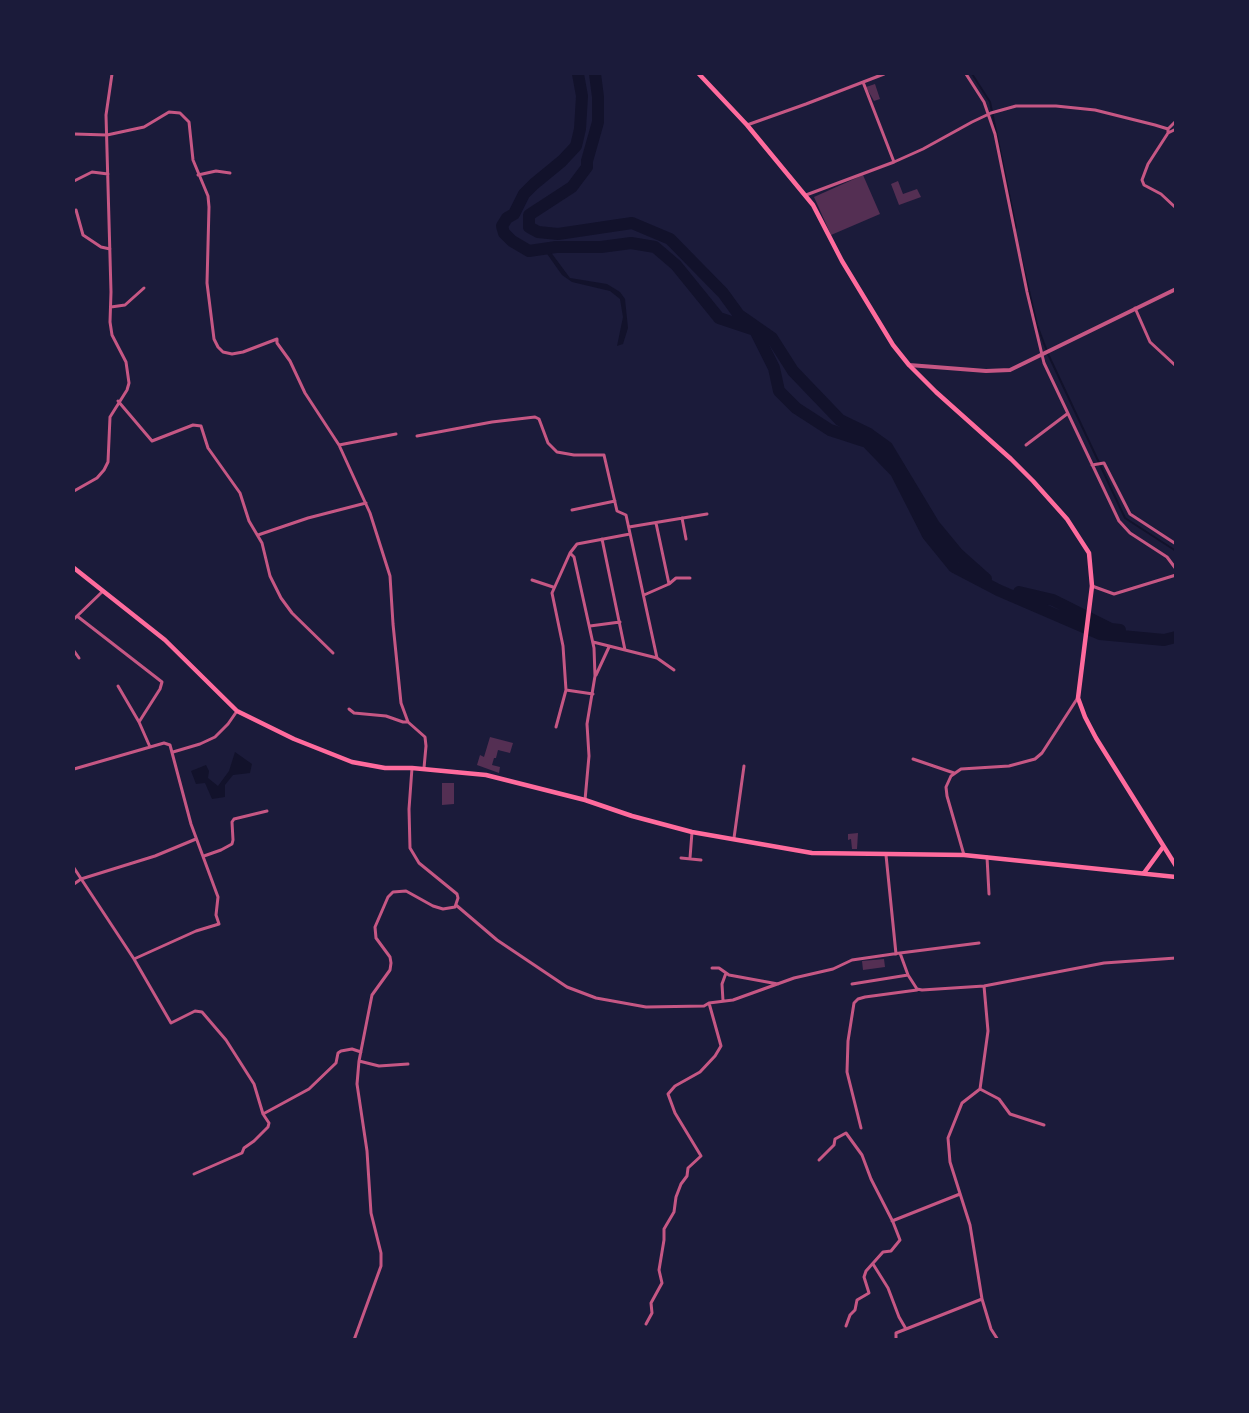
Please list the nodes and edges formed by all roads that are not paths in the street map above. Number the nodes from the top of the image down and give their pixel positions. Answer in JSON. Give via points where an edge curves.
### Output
{"nodes":[{"id":1,"x":112,"y":74,"type":"edge"},
{"id":2,"x":699,"y":74,"type":"edge"},
{"id":3,"x":884,"y":74,"type":"edge"},
{"id":4,"x":966,"y":74,"type":"edge"},
{"id":5,"x":863,"y":82,"type":"junction"},
{"id":6,"x":990,"y":113,"type":"junction"},
{"id":7,"x":1176,"y":121,"type":"edge"},
{"id":8,"x":747,"y":125,"type":"junction"},
{"id":9,"x":1176,"y":129,"type":"edge"},
{"id":10,"x":1168,"y":131,"type":"junction"},
{"id":11,"x":74,"y":134,"type":"edge"},
{"id":12,"x":107,"y":135,"type":"junction"},
{"id":13,"x":894,"y":162,"type":"junction"},
{"id":14,"x":230,"y":173,"type":"dead end"},
{"id":15,"x":108,"y":174,"type":"junction"},
{"id":16,"x":198,"y":175,"type":"junction"},
{"id":17,"x":74,"y":181,"type":"edge"},
{"id":18,"x":806,"y":195,"type":"junction"},
{"id":19,"x":1176,"y":208,"type":"edge"},
{"id":20,"x":76,"y":210,"type":"dead end"},
{"id":21,"x":110,"y":249,"type":"junction"},
{"id":22,"x":144,"y":288,"type":"dead end"},
{"id":23,"x":1176,"y":289,"type":"edge"},
{"id":24,"x":111,"y":307,"type":"junction"},
{"id":25,"x":1135,"y":308,"type":"junction"},
{"id":26,"x":1043,"y":353,"type":"junction"},
{"id":27,"x":1174,"y":364,"type":"edge"},
{"id":28,"x":909,"y":365,"type":"junction"},
{"id":29,"x":118,"y":402,"type":"junction"},
{"id":30,"x":1067,"y":414,"type":"junction"},
{"id":31,"x":396,"y":434,"type":"dead end"},
{"id":32,"x":417,"y":436,"type":"dead end"},
{"id":33,"x":339,"y":445,"type":"junction"},
{"id":34,"x":1026,"y":445,"type":"dead end"},
{"id":35,"x":1093,"y":465,"type":"junction"},
{"id":36,"x":74,"y":490,"type":"edge"},
{"id":37,"x":615,"y":501,"type":"junction"},
{"id":38,"x":366,"y":503,"type":"junction"},
{"id":39,"x":572,"y":510,"type":"dead end"},
{"id":40,"x":707,"y":514,"type":"dead end"},
{"id":41,"x":682,"y":519,"type":"junction"},
{"id":42,"x":656,"y":523,"type":"junction"},
{"id":43,"x":629,"y":527,"type":"junction"},
{"id":44,"x":630,"y":534,"type":"junction"},
{"id":45,"x":258,"y":535,"type":"junction"},
{"id":46,"x":603,"y":539,"type":"junction"},
{"id":47,"x":686,"y":539,"type":"dead end"},
{"id":48,"x":1176,"y":544,"type":"edge"},
{"id":49,"x":570,"y":553,"type":"junction"},
{"id":50,"x":74,"y":568,"type":"edge"},
{"id":51,"x":1176,"y":568,"type":"edge"},
{"id":52,"x":1176,"y":574,"type":"edge"},
{"id":53,"x":690,"y":578,"type":"dead end"},
{"id":54,"x":532,"y":580,"type":"dead end"},
{"id":55,"x":669,"y":584,"type":"junction"},
{"id":56,"x":1092,"y":586,"type":"junction"},
{"id":57,"x":553,"y":587,"type":"junction"},
{"id":58,"x":103,"y":591,"type":"junction"},
{"id":59,"x":644,"y":595,"type":"junction"},
{"id":60,"x":75,"y":617,"type":"edge"},
{"id":61,"x":620,"y":622,"type":"junction"},
{"id":62,"x":590,"y":626,"type":"junction"},
{"id":63,"x":593,"y":642,"type":"junction"},
{"id":64,"x":609,"y":646,"type":"junction"},
{"id":65,"x":625,"y":650,"type":"junction"},
{"id":66,"x":74,"y":651,"type":"edge"},
{"id":67,"x":333,"y":653,"type":"dead end"},
{"id":68,"x":79,"y":658,"type":"dead end"},
{"id":69,"x":657,"y":658,"type":"junction"},
{"id":70,"x":674,"y":670,"type":"dead end"},
{"id":71,"x":595,"y":676,"type":"junction"},
{"id":72,"x":118,"y":686,"type":"dead end"},
{"id":73,"x":566,"y":690,"type":"junction"},
{"id":74,"x":593,"y":694,"type":"junction"},
{"id":75,"x":1078,"y":698,"type":"junction"},
{"id":76,"x":349,"y":709,"type":"dead end"},
{"id":77,"x":237,"y":711,"type":"junction"},
{"id":78,"x":139,"y":722,"type":"junction"},
{"id":79,"x":408,"y":722,"type":"junction"},
{"id":80,"x":556,"y":727,"type":"dead end"},
{"id":81,"x":150,"y":747,"type":"junction"},
{"id":82,"x":173,"y":752,"type":"junction"},
{"id":83,"x":913,"y":759,"type":"dead end"},
{"id":84,"x":744,"y":766,"type":"dead end"},
{"id":85,"x":412,"y":768,"type":"junction"},
{"id":86,"x":424,"y":768,"type":"junction"},
{"id":87,"x":74,"y":769,"type":"edge"},
{"id":88,"x":954,"y":772,"type":"junction"},
{"id":89,"x":585,"y":800,"type":"junction"},
{"id":90,"x":267,"y":811,"type":"dead end"},
{"id":91,"x":692,"y":832,"type":"junction"},
{"id":92,"x":196,"y":839,"type":"junction"},
{"id":93,"x":734,"y":840,"type":"junction"},
{"id":94,"x":1163,"y":847,"type":"junction"},
{"id":95,"x":886,"y":853,"type":"junction"},
{"id":96,"x":204,"y":855,"type":"junction"},
{"id":97,"x":964,"y":855,"type":"junction"},
{"id":98,"x":987,"y":857,"type":"junction"},
{"id":99,"x":681,"y":858,"type":"dead end"},
{"id":100,"x":690,"y":858,"type":"junction"},
{"id":101,"x":701,"y":860,"type":"dead end"},
{"id":102,"x":1176,"y":866,"type":"edge"},
{"id":103,"x":74,"y":868,"type":"edge"},
{"id":104,"x":1144,"y":873,"type":"junction"},
{"id":105,"x":1176,"y":877,"type":"edge"},
{"id":106,"x":81,"y":879,"type":"junction"},
{"id":107,"x":74,"y":884,"type":"edge"},
{"id":108,"x":989,"y":894,"type":"dead end"},
{"id":109,"x":456,"y":905,"type":"junction"},
{"id":110,"x":979,"y":943,"type":"dead end"},
{"id":111,"x":898,"y":953,"type":"junction"},
{"id":112,"x":1176,"y":958,"type":"edge"},
{"id":113,"x":134,"y":959,"type":"junction"},
{"id":114,"x":712,"y":968,"type":"dead end"},
{"id":115,"x":726,"y":973,"type":"junction"},
{"id":116,"x":908,"y":975,"type":"junction"},
{"id":117,"x":778,"y":984,"type":"junction"},
{"id":118,"x":852,"y":984,"type":"dead end"},
{"id":119,"x":984,"y":986,"type":"junction"},
{"id":120,"x":917,"y":989,"type":"junction"},
{"id":121,"x":723,"y":1001,"type":"junction"},
{"id":122,"x":709,"y":1003,"type":"junction"},
{"id":123,"x":361,"y":1052,"type":"junction"},
{"id":124,"x":359,"y":1061,"type":"junction"},
{"id":125,"x":408,"y":1064,"type":"dead end"},
{"id":126,"x":980,"y":1089,"type":"junction"},
{"id":127,"x":263,"y":1114,"type":"junction"},
{"id":128,"x":1044,"y":1125,"type":"dead end"},
{"id":129,"x":861,"y":1128,"type":"dead end"},
{"id":130,"x":819,"y":1160,"type":"dead end"},
{"id":131,"x":194,"y":1174,"type":"dead end"},
{"id":132,"x":960,"y":1194,"type":"junction"},
{"id":133,"x":892,"y":1221,"type":"junction"},
{"id":134,"x":873,"y":1264,"type":"junction"},
{"id":135,"x":982,"y":1299,"type":"junction"},
{"id":136,"x":646,"y":1324,"type":"dead end"},
{"id":137,"x":846,"y":1326,"type":"dead end"},
{"id":138,"x":906,"y":1329,"type":"junction"},
{"id":139,"x":354,"y":1340,"type":"edge"},
{"id":140,"x":896,"y":1340,"type":"edge"},
{"id":141,"x":998,"y":1340,"type":"edge"}],
"edges":[{"from":1,"to":12,"type":"street"},
{"from":2,"to":8,"type":"main road"},
{"from":3,"to":5,"type":"street"},
{"from":4,"to":6,"type":"street"},
{"from":5,"to":8,"type":"street"},
{"from":5,"to":13,"type":"street"},
{"from":6,"to":10,"type":"street","via":[[1028,105],[1072,106],[1127,117]]},
{"from":6,"to":13,"type":"street"},
{"from":6,"to":26,"type":"street"},
{"from":7,"to":10,"type":"street"},
{"from":8,"to":18,"type":"main road"},
{"from":9,"to":10,"type":"street"},
{"from":10,"to":19,"type":"street","via":[[1142,180]]},
{"from":11,"to":12,"type":"street"},
{"from":12,"to":15,"type":"street"},
{"from":12,"to":16,"type":"street","via":[[144,127],[169,112],[180,114],[190,125]]},
{"from":13,"to":18,"type":"street"},
{"from":14,"to":16,"type":"street"},
{"from":15,"to":17,"type":"street","via":[[92,172]]},
{"from":15,"to":21,"type":"street"},
{"from":16,"to":33,"type":"street","via":[[208,196],[207,283],[218,347],[223,352],[237,353],[277,339],[305,393]]},
{"from":18,"to":28,"type":"main road","via":[[842,261]]},
{"from":20,"to":21,"type":"street","via":[[83,236]]},
{"from":21,"to":24,"type":"street"},
{"from":22,"to":24,"type":"street","via":[[125,305]]},
{"from":23,"to":25,"type":"street"},
{"from":24,"to":29,"type":"street","via":[[112,335],[129,374],[127,390]]},
{"from":25,"to":26,"type":"street"},
{"from":25,"to":27,"type":"street","via":[[1150,342]]},
{"from":26,"to":28,"type":"street","via":[[1004,371]]},
{"from":26,"to":30,"type":"street"},
{"from":28,"to":56,"type":"main road","via":[[1011,459],[1067,519],[1089,553]]},
{"from":29,"to":36,"type":"street","via":[[110,417],[108,462],[104,470]]},
{"from":29,"to":45,"type":"street","via":[[152,441],[193,425],[201,426],[208,448],[240,493]]},
{"from":30,"to":34,"type":"street"},
{"from":30,"to":35,"type":"street"},
{"from":31,"to":33,"type":"street"},
{"from":32,"to":37,"type":"street","via":[[537,418],[548,443],[557,452],[604,455]]},
{"from":33,"to":38,"type":"street"},
{"from":35,"to":48,"type":"street","via":[[1102,462],[1130,514]]},
{"from":35,"to":51,"type":"street","via":[[1119,521]]},
{"from":37,"to":39,"type":"street"},
{"from":37,"to":43,"type":"street","via":[[616,511],[626,515]]},
{"from":38,"to":45,"type":"street"},
{"from":38,"to":79,"type":"street","via":[[390,576],[401,703]]},
{"from":40,"to":41,"type":"street"},
{"from":41,"to":42,"type":"street"},
{"from":41,"to":47,"type":"street"},
{"from":42,"to":43,"type":"street"},
{"from":42,"to":55,"type":"street"},
{"from":43,"to":44,"type":"street"},
{"from":44,"to":46,"type":"street"},
{"from":44,"to":59,"type":"street"},
{"from":45,"to":67,"type":"street","via":[[281,598]]},
{"from":46,"to":49,"type":"street","via":[[577,544]]},
{"from":46,"to":61,"type":"street"},
{"from":49,"to":57,"type":"street"},
{"from":49,"to":62,"type":"street"},
{"from":50,"to":58,"type":"main road"},
{"from":52,"to":56,"type":"street","via":[[1114,594]]},
{"from":53,"to":55,"type":"street","via":[[676,578]]},
{"from":54,"to":57,"type":"street"},
{"from":55,"to":59,"type":"street"},
{"from":56,"to":75,"type":"main road"},
{"from":57,"to":73,"type":"street"},
{"from":58,"to":60,"type":"street"},
{"from":58,"to":77,"type":"main road","via":[[182,654]]},
{"from":59,"to":69,"type":"street"},
{"from":60,"to":78,"type":"street","via":[[162,682]]},
{"from":61,"to":62,"type":"street"},
{"from":61,"to":65,"type":"street"},
{"from":62,"to":63,"type":"street"},
{"from":63,"to":64,"type":"street"},
{"from":63,"to":71,"type":"street"},
{"from":64,"to":65,"type":"street"},
{"from":64,"to":71,"type":"street"},
{"from":65,"to":69,"type":"street"},
{"from":66,"to":68,"type":"street"},
{"from":69,"to":70,"type":"street"},
{"from":71,"to":74,"type":"street"},
{"from":72,"to":78,"type":"street"},
{"from":73,"to":74,"type":"street"},
{"from":73,"to":80,"type":"street"},
{"from":74,"to":89,"type":"street","via":[[587,724]]},
{"from":75,"to":88,"type":"street","via":[[1042,753],[1031,761]]},
{"from":75,"to":94,"type":"main road","via":[[1096,738]]},
{"from":76,"to":79,"type":"street"},
{"from":77,"to":82,"type":"street","via":[[215,737]]},
{"from":77,"to":85,"type":"main road","via":[[342,759],[385,768]]},
{"from":78,"to":81,"type":"street"},
{"from":79,"to":86,"type":"street","via":[[426,740]]},
{"from":81,"to":82,"type":"street","via":[[167,743]]},
{"from":81,"to":87,"type":"street"},
{"from":82,"to":92,"type":"street"},
{"from":83,"to":88,"type":"street"},
{"from":84,"to":93,"type":"street"},
{"from":85,"to":86,"type":"main road"},
{"from":85,"to":109,"type":"street","via":[[410,848],[419,863],[457,894]]},
{"from":86,"to":89,"type":"main road","via":[[486,775]]},
{"from":88,"to":97,"type":"street","via":[[946,787]]},
{"from":89,"to":91,"type":"main road"},
{"from":90,"to":96,"type":"street","via":[[234,819],[232,844]]},
{"from":91,"to":93,"type":"main road"},
{"from":91,"to":100,"type":"street"},
{"from":92,"to":96,"type":"street"},
{"from":92,"to":106,"type":"street"},
{"from":93,"to":95,"type":"main road","via":[[812,853]]},
{"from":94,"to":102,"type":"main road"},
{"from":94,"to":104,"type":"main road"},
{"from":95,"to":97,"type":"main road"},
{"from":95,"to":111,"type":"street"},
{"from":96,"to":113,"type":"street","via":[[219,901],[218,924]]},
{"from":97,"to":98,"type":"main road"},
{"from":98,"to":104,"type":"main road"},
{"from":98,"to":108,"type":"street"},
{"from":99,"to":100,"type":"street"},
{"from":100,"to":101,"type":"street"},
{"from":103,"to":106,"type":"street"},
{"from":104,"to":105,"type":"main road"},
{"from":106,"to":107,"type":"street"},
{"from":106,"to":113,"type":"street"},
{"from":109,"to":122,"type":"street","via":[[497,940],[572,990],[646,1007]]},
{"from":109,"to":123,"type":"street","via":[[442,909],[402,890],[388,897],[375,933],[390,957],[390,970],[372,995]]},
{"from":110,"to":111,"type":"street"},
{"from":111,"to":116,"type":"street"},
{"from":111,"to":117,"type":"street","via":[[852,960]]},
{"from":112,"to":119,"type":"street","via":[[1104,963]]},
{"from":113,"to":127,"type":"street","via":[[171,1023],[195,1011],[202,1012],[226,1040],[254,1084]]},
{"from":114,"to":115,"type":"street"},
{"from":115,"to":117,"type":"street"},
{"from":115,"to":121,"type":"street"},
{"from":116,"to":118,"type":"street"},
{"from":116,"to":120,"type":"street"},
{"from":117,"to":121,"type":"street"},
{"from":119,"to":120,"type":"street"},
{"from":119,"to":126,"type":"street","via":[[988,1031]]},
{"from":120,"to":129,"type":"street","via":[[865,997],[854,1003],[847,1072]]},
{"from":121,"to":122,"type":"street"},
{"from":122,"to":136,"type":"street","via":[[721,1046],[703,1069],[668,1094],[701,1156],[688,1168],[674,1212],[664,1229],[659,1270],[662,1284],[651,1303]]},
{"from":123,"to":124,"type":"street"},
{"from":123,"to":127,"type":"street","via":[[341,1051],[336,1063],[309,1089]]},
{"from":124,"to":125,"type":"street","via":[[379,1066]]},
{"from":124,"to":139,"type":"street","via":[[357,1084],[371,1213],[381,1253],[378,1275]]},
{"from":126,"to":128,"type":"street","via":[[999,1099],[1010,1114]]},
{"from":126,"to":132,"type":"street","via":[[962,1103],[948,1138]]},
{"from":127,"to":131,"type":"street","via":[[268,1128],[242,1153]]},
{"from":130,"to":133,"type":"street","via":[[835,1139],[846,1133],[862,1155]]},
{"from":132,"to":133,"type":"street"},
{"from":132,"to":135,"type":"street","via":[[970,1225]]},
{"from":133,"to":134,"type":"street","via":[[900,1240]]},
{"from":134,"to":137,"type":"street","via":[[864,1276],[869,1293],[857,1300]]},
{"from":134,"to":138,"type":"street"},
{"from":135,"to":138,"type":"street"},
{"from":135,"to":141,"type":"street"},
{"from":138,"to":140,"type":"street","via":[[896,1333]]}]}
